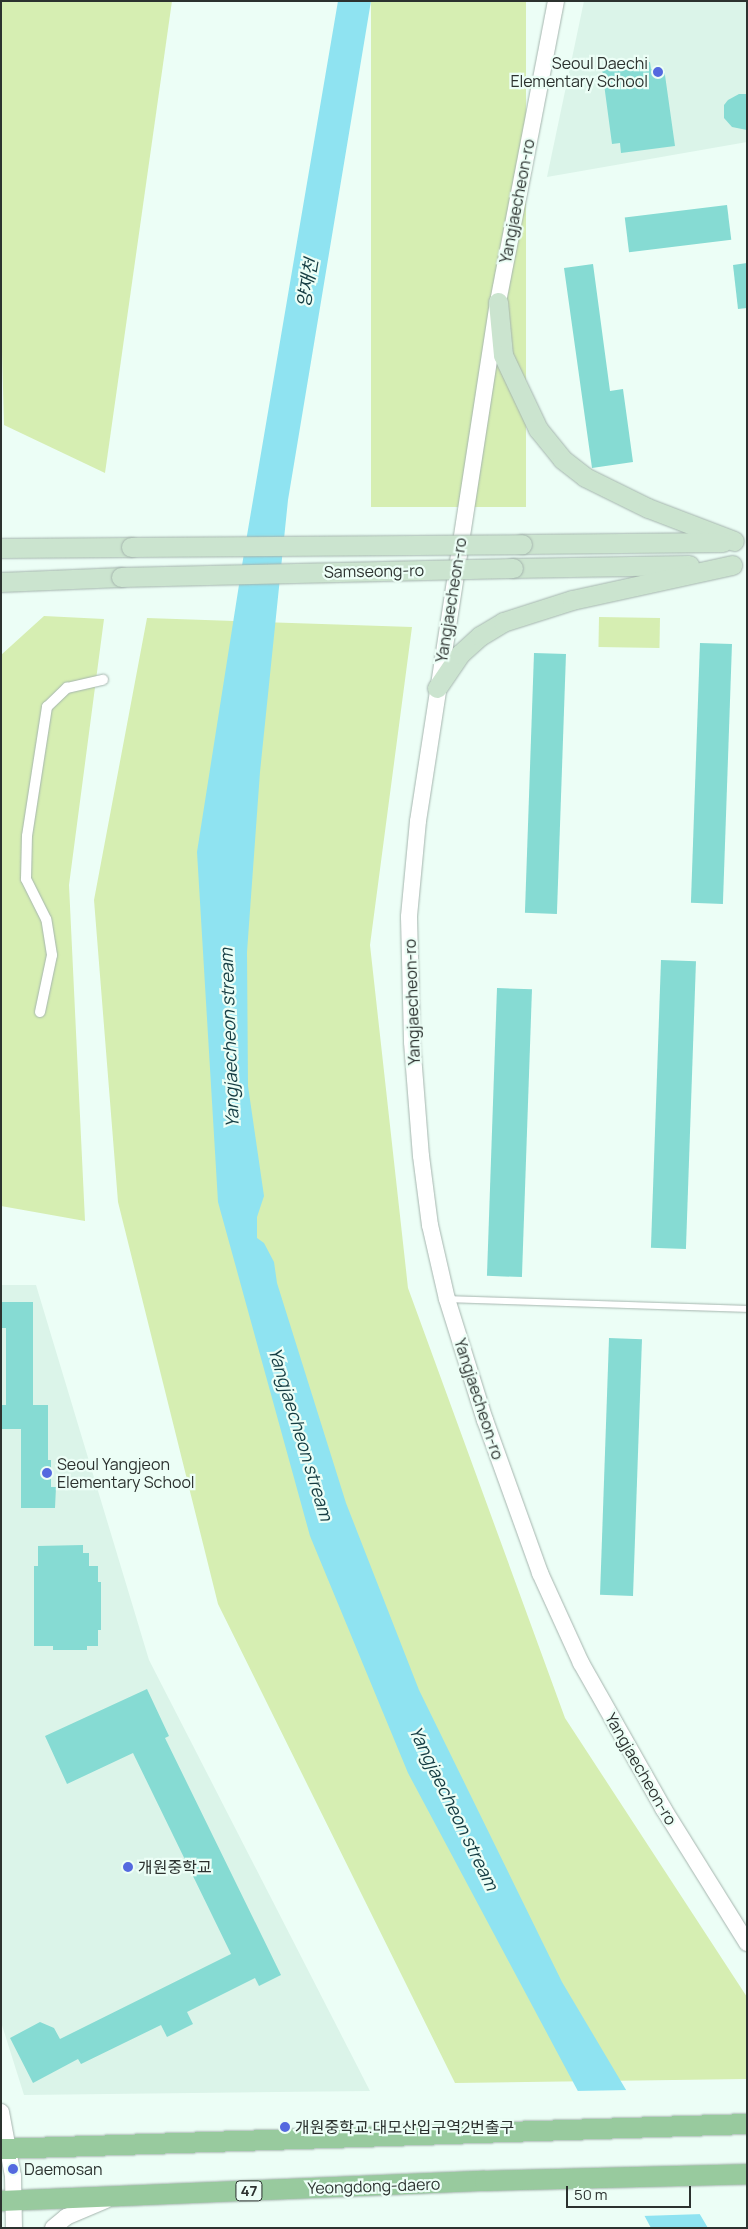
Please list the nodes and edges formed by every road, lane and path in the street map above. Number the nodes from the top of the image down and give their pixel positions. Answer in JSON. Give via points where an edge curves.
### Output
{"nodes":[{"id":1,"x":556,"y":1,"type":"edge"},
{"id":2,"x":498,"y":302,"type":"junction"},
{"id":3,"x":741,"y":541,"type":"edge"},
{"id":4,"x":1,"y":548,"type":"edge"},
{"id":5,"x":739,"y":565,"type":"edge"},
{"id":6,"x":1,"y":582,"type":"edge"},
{"id":7,"x":103,"y":680,"type":"dead end"},
{"id":8,"x":437,"y":688,"type":"junction"},
{"id":9,"x":40,"y":1012,"type":"dead end"},
{"id":10,"x":447,"y":1299,"type":"junction"},
{"id":11,"x":747,"y":1309,"type":"edge"},
{"id":12,"x":747,"y":1942,"type":"edge"},
{"id":13,"x":1,"y":2112,"type":"edge"},
{"id":14,"x":747,"y":2124,"type":"edge"},
{"id":15,"x":4,"y":2148,"type":"edge"},
{"id":16,"x":747,"y":2174,"type":"edge"},
{"id":17,"x":113,"y":2197,"type":"junction"},
{"id":18,"x":8,"y":2201,"type":"edge"},
{"id":19,"x":14,"y":2228,"type":"edge"},
{"id":20,"x":53,"y":2228,"type":"edge"}],
"edges":[{"from":1,"to":2,"type":"street","name":"Yangjaecheon-ro"},
{"from":2,"to":3,"type":"main road","via":[[503,355],[538,429],[562,459],[585,477],[648,508]]},
{"from":2,"to":8,"type":"street","name":"Yangjaecheon-ro"},
{"from":3,"to":4,"type":"main road","name":"Samseong-ro","bridge":true},
{"from":5,"to":6,"type":"main road","name":"Samseong-ro","bridge":true},
{"from":5,"to":8,"type":"main road","via":[[572,600],[503,622],[460,654]]},
{"from":7,"to":9,"type":"street","via":[[67,688],[47,707],[27,836],[26,879],[46,918],[52,955]]},
{"from":8,"to":10,"type":"street","name":"Yangjaecheon-ro","via":[[418,821],[409,917],[412,1042],[421,1156],[430,1225]]},
{"from":10,"to":11,"type":"lane"},
{"from":10,"to":12,"type":"street","name":"Yangjaecheon-ro","via":[[485,1420],[540,1573],[581,1663],[662,1808]]},
{"from":13,"to":15,"type":"street"},
{"from":14,"to":15,"type":"main road"},
{"from":15,"to":18,"type":"street","via":[[12,2176]]},
{"from":16,"to":17,"type":"main road","name":"Yeongdong-daero","number":"47","via":[[485,2181]]},
{"from":17,"to":18,"type":"main road","name":"Yeongdong-daero","number":"47"},
{"from":17,"to":20,"type":"street","via":[[66,2217]]},
{"from":18,"to":19,"type":"street"}]}
